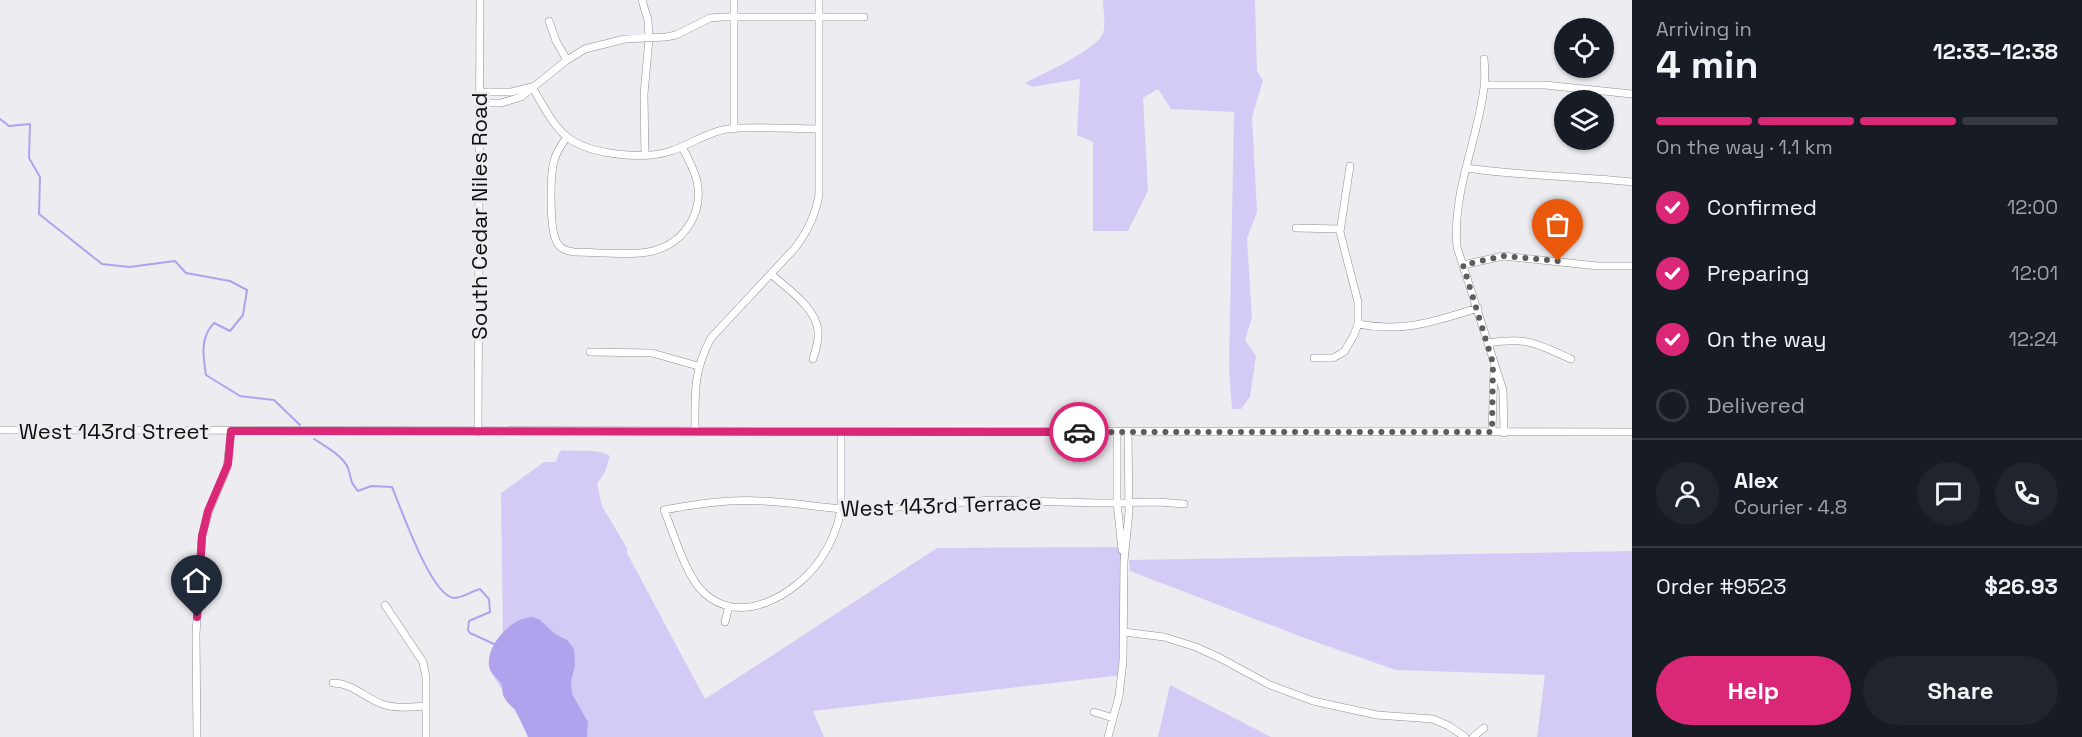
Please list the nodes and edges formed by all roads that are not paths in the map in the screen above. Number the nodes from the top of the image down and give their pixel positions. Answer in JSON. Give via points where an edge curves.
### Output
{"nodes":[{"id":1,"x":480,"y":0,"type":"edge"},
{"id":2,"x":642,"y":0,"type":"edge"},
{"id":3,"x":734,"y":0,"type":"edge"},
{"id":4,"x":819,"y":0,"type":"edge"},
{"id":5,"x":735,"y":16,"type":"junction"},
{"id":6,"x":819,"y":17,"type":"junction"},
{"id":7,"x":864,"y":17,"type":"dead end"},
{"id":8,"x":549,"y":21,"type":"dead end"},
{"id":9,"x":649,"y":39,"type":"junction"},
{"id":10,"x":1484,"y":59,"type":"dead end"},
{"id":11,"x":567,"y":60,"type":"junction"},
{"id":12,"x":1485,"y":85,"type":"junction"},
{"id":13,"x":532,"y":87,"type":"junction"},
{"id":14,"x":480,"y":92,"type":"junction"},
{"id":15,"x":1632,"y":94,"type":"edge"},
{"id":16,"x":480,"y":103,"type":"junction"},
{"id":17,"x":734,"y":129,"type":"junction"},
{"id":18,"x":818,"y":129,"type":"junction"},
{"id":19,"x":567,"y":137,"type":"junction"},
{"id":20,"x":682,"y":147,"type":"junction"},
{"id":21,"x":645,"y":156,"type":"junction"},
{"id":22,"x":1350,"y":166,"type":"dead end"},
{"id":23,"x":1466,"y":168,"type":"junction"},
{"id":24,"x":1632,"y":182,"type":"edge"},
{"id":25,"x":1296,"y":228,"type":"dead end"},
{"id":26,"x":1340,"y":229,"type":"junction"},
{"id":27,"x":1463,"y":265,"type":"junction"},
{"id":28,"x":1632,"y":266,"type":"edge"},
{"id":29,"x":771,"y":274,"type":"junction"},
{"id":30,"x":1478,"y":308,"type":"junction"},
{"id":31,"x":1358,"y":324,"type":"junction"},
{"id":32,"x":1488,"y":343,"type":"junction"},
{"id":33,"x":590,"y":352,"type":"dead end"},
{"id":34,"x":1314,"y":358,"type":"dead end"},
{"id":35,"x":813,"y":359,"type":"dead end"},
{"id":36,"x":1571,"y":359,"type":"dead end"},
{"id":37,"x":1493,"y":363,"type":"junction"},
{"id":38,"x":698,"y":366,"type":"junction"},
{"id":39,"x":0,"y":430,"type":"edge"},
{"id":40,"x":231,"y":431,"type":"junction"},
{"id":41,"x":695,"y":431,"type":"junction"},
{"id":42,"x":478,"y":432,"type":"junction"},
{"id":43,"x":841,"y":432,"type":"junction"},
{"id":44,"x":1117,"y":432,"type":"junction"},
{"id":45,"x":1128,"y":432,"type":"junction"},
{"id":46,"x":1492,"y":432,"type":"junction"},
{"id":47,"x":1632,"y":432,"type":"edge"},
{"id":48,"x":1504,"y":433,"type":"junction"},
{"id":49,"x":1118,"y":502,"type":"junction"},
{"id":50,"x":1129,"y":502,"type":"junction"},
{"id":51,"x":1184,"y":504,"type":"dead end"},
{"id":52,"x":841,"y":509,"type":"junction"},
{"id":53,"x":1124,"y":561,"type":"junction"},
{"id":54,"x":385,"y":605,"type":"dead end"},
{"id":55,"x":729,"y":606,"type":"junction"},
{"id":56,"x":725,"y":622,"type":"dead end"},
{"id":57,"x":1124,"y":632,"type":"junction"},
{"id":58,"x":333,"y":683,"type":"dead end"},
{"id":59,"x":426,"y":706,"type":"junction"},
{"id":60,"x":1094,"y":712,"type":"dead end"},
{"id":61,"x":1113,"y":717,"type":"junction"},
{"id":62,"x":1484,"y":728,"type":"dead end"},
{"id":63,"x":197,"y":737,"type":"edge"},
{"id":64,"x":426,"y":737,"type":"edge"},
{"id":65,"x":1108,"y":737,"type":"edge"},
{"id":66,"x":1465,"y":737,"type":"edge"},
{"id":67,"x":1473,"y":737,"type":"edge"}],
"edges":[{"from":1,"to":14,"type":"street","name":"South Cedar Niles Road"},
{"from":2,"to":9,"type":"street"},
{"from":3,"to":5,"type":"street"},
{"from":4,"to":6,"type":"street"},
{"from":5,"to":6,"type":"street"},
{"from":5,"to":9,"type":"street","via":[[710,18],[676,34]]},
{"from":5,"to":17,"type":"street"},
{"from":6,"to":7,"type":"street"},
{"from":6,"to":18,"type":"street"},
{"from":8,"to":11,"type":"street"},
{"from":9,"to":11,"type":"street","via":[[613,41],[585,49]]},
{"from":9,"to":21,"type":"street","via":[[644,94]]},
{"from":10,"to":12,"type":"street"},
{"from":11,"to":13,"type":"street"},
{"from":12,"to":15,"type":"street"},
{"from":12,"to":23,"type":"street"},
{"from":13,"to":14,"type":"street"},
{"from":13,"to":16,"type":"street","via":[[521,98],[509,102]]},
{"from":13,"to":19,"type":"street"},
{"from":14,"to":16,"type":"street","name":"South Cedar Niles Road"},
{"from":16,"to":42,"type":"street","name":"South Cedar Niles Road"},
{"from":17,"to":18,"type":"street"},
{"from":17,"to":20,"type":"street","via":[[718,131]]},
{"from":18,"to":29,"type":"street","via":[[817,208],[805,236]]},
{"from":19,"to":20,"type":"street","via":[[553,162],[553,232],[558,245],[574,252],[645,252],[666,246],[682,235],[696,213],[698,193],[695,173]]},
{"from":19,"to":21,"type":"street","via":[[611,153]]},
{"from":20,"to":21,"type":"street"},
{"from":22,"to":26,"type":"street"},
{"from":23,"to":24,"type":"street"},
{"from":23,"to":27,"type":"street","via":[[1456,219],[1457,246]]},
{"from":25,"to":26,"type":"street"},
{"from":26,"to":31,"type":"street","via":[[1358,302]]},
{"from":27,"to":28,"type":"street","via":[[1503,256]]},
{"from":27,"to":30,"type":"street"},
{"from":29,"to":35,"type":"street","via":[[815,320],[818,343]]},
{"from":29,"to":38,"type":"street","via":[[711,338]]},
{"from":30,"to":31,"type":"street","via":[[1404,328]]},
{"from":30,"to":32,"type":"street"},
{"from":31,"to":34,"type":"street","via":[[1344,352],[1333,358]]},
{"from":32,"to":36,"type":"street","via":[[1531,341]]},
{"from":32,"to":37,"type":"street"},
{"from":33,"to":38,"type":"street","via":[[652,353]]},
{"from":37,"to":46,"type":"street"},
{"from":37,"to":48,"type":"street","via":[[1504,396]]},
{"from":38,"to":41,"type":"street"},
{"from":39,"to":40,"type":"street","name":"West 143rd Street"},
{"from":40,"to":42,"type":"street","name":"West 143rd Street"},
{"from":40,"to":63,"type":"street","via":[[228,464],[202,536],[196,634]]},
{"from":41,"to":42,"type":"street","name":"West 143rd Street"},
{"from":41,"to":43,"type":"street","name":"West 143rd Street"},
{"from":43,"to":44,"type":"street","name":"West 143rd Street"},
{"from":43,"to":52,"type":"street"},
{"from":44,"to":45,"type":"street","name":"West 143rd Street"},
{"from":44,"to":49,"type":"street"},
{"from":45,"to":46,"type":"street","name":"West 143rd Street"},
{"from":45,"to":50,"type":"street"},
{"from":46,"to":48,"type":"street","name":"West 143rd Street"},
{"from":47,"to":48,"type":"street","name":"West 143rd Street"},
{"from":49,"to":50,"type":"street","name":"West 143rd Terrace"},
{"from":49,"to":52,"type":"street","name":"West 143rd Terrace","via":[[986,501],[880,510]]},
{"from":49,"to":53,"type":"street"},
{"from":50,"to":51,"type":"street","name":"West 143rd Terrace"},
{"from":50,"to":53,"type":"street"},
{"from":52,"to":55,"type":"street","via":[[830,544],[801,580],[761,605]]},
{"from":52,"to":55,"type":"street","name":"West 143rd Terrace","via":[[747,500],[664,510],[694,580],[711,598]]},
{"from":53,"to":57,"type":"street"},
{"from":54,"to":59,"type":"street","via":[[423,662]]},
{"from":55,"to":56,"type":"street"},
{"from":57,"to":61,"type":"street","via":[[1122,675]]},
{"from":57,"to":66,"type":"street","via":[[1164,637],[1196,648],[1313,701],[1377,716],[1433,719]]},
{"from":58,"to":59,"type":"street","via":[[346,685],[388,706]]},
{"from":59,"to":64,"type":"street"},
{"from":60,"to":61,"type":"street"},
{"from":61,"to":65,"type":"street"},
{"from":62,"to":67,"type":"street"}]}
